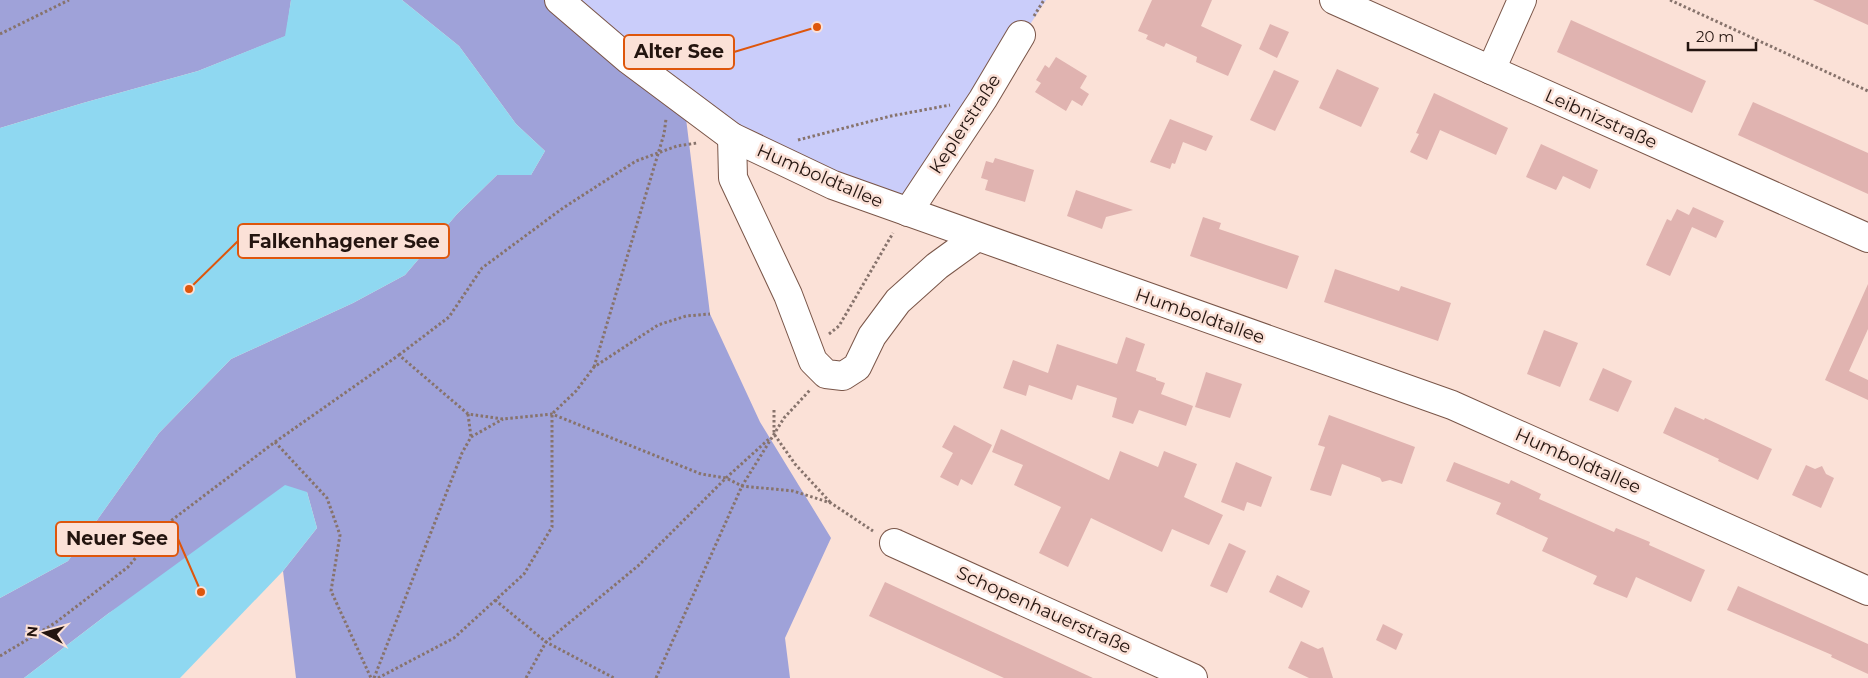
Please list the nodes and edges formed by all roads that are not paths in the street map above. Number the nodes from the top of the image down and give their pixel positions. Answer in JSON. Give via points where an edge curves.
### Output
{"nodes":[{"id":1,"x":559,"y":0,"type":"edge"},
{"id":2,"x":1334,"y":0,"type":"edge"},
{"id":3,"x":1522,"y":0,"type":"edge"},
{"id":4,"x":1022,"y":35,"type":"dead end"},
{"id":5,"x":1491,"y":70,"type":"junction"},
{"id":6,"x":732,"y":137,"type":"junction"},
{"id":7,"x":908,"y":212,"type":"junction"},
{"id":8,"x":977,"y":237,"type":"junction"},
{"id":9,"x":1868,"y":238,"type":"edge"},
{"id":10,"x":894,"y":543,"type":"road end"},
{"id":11,"x":1868,"y":591,"type":"edge"},
{"id":12,"x":1193,"y":678,"type":"edge"}],
"edges":[{"from":1,"to":6,"type":"street","name":"Humboldtallee","via":[[629,60]]},
{"from":2,"to":5,"type":"street","name":"Leibnizstraße"},
{"from":3,"to":5,"type":"street"},
{"from":4,"to":7,"type":"street","name":"Keplerstraße"},
{"from":5,"to":9,"type":"street","name":"Leibnizstraße"},
{"from":6,"to":7,"type":"street","name":"Humboldtallee","via":[[833,186]]},
{"from":6,"to":8,"type":"street","via":[[733,178],[788,295],[813,361],[826,374],[843,376],[858,367],[872,336],[898,301]]},
{"from":7,"to":8,"type":"street","name":"Humboldtallee"},
{"from":8,"to":11,"type":"street","name":"Humboldtallee","via":[[1452,405]]},
{"from":10,"to":12,"type":"street","name":"Schopenhauerstraße"}]}
